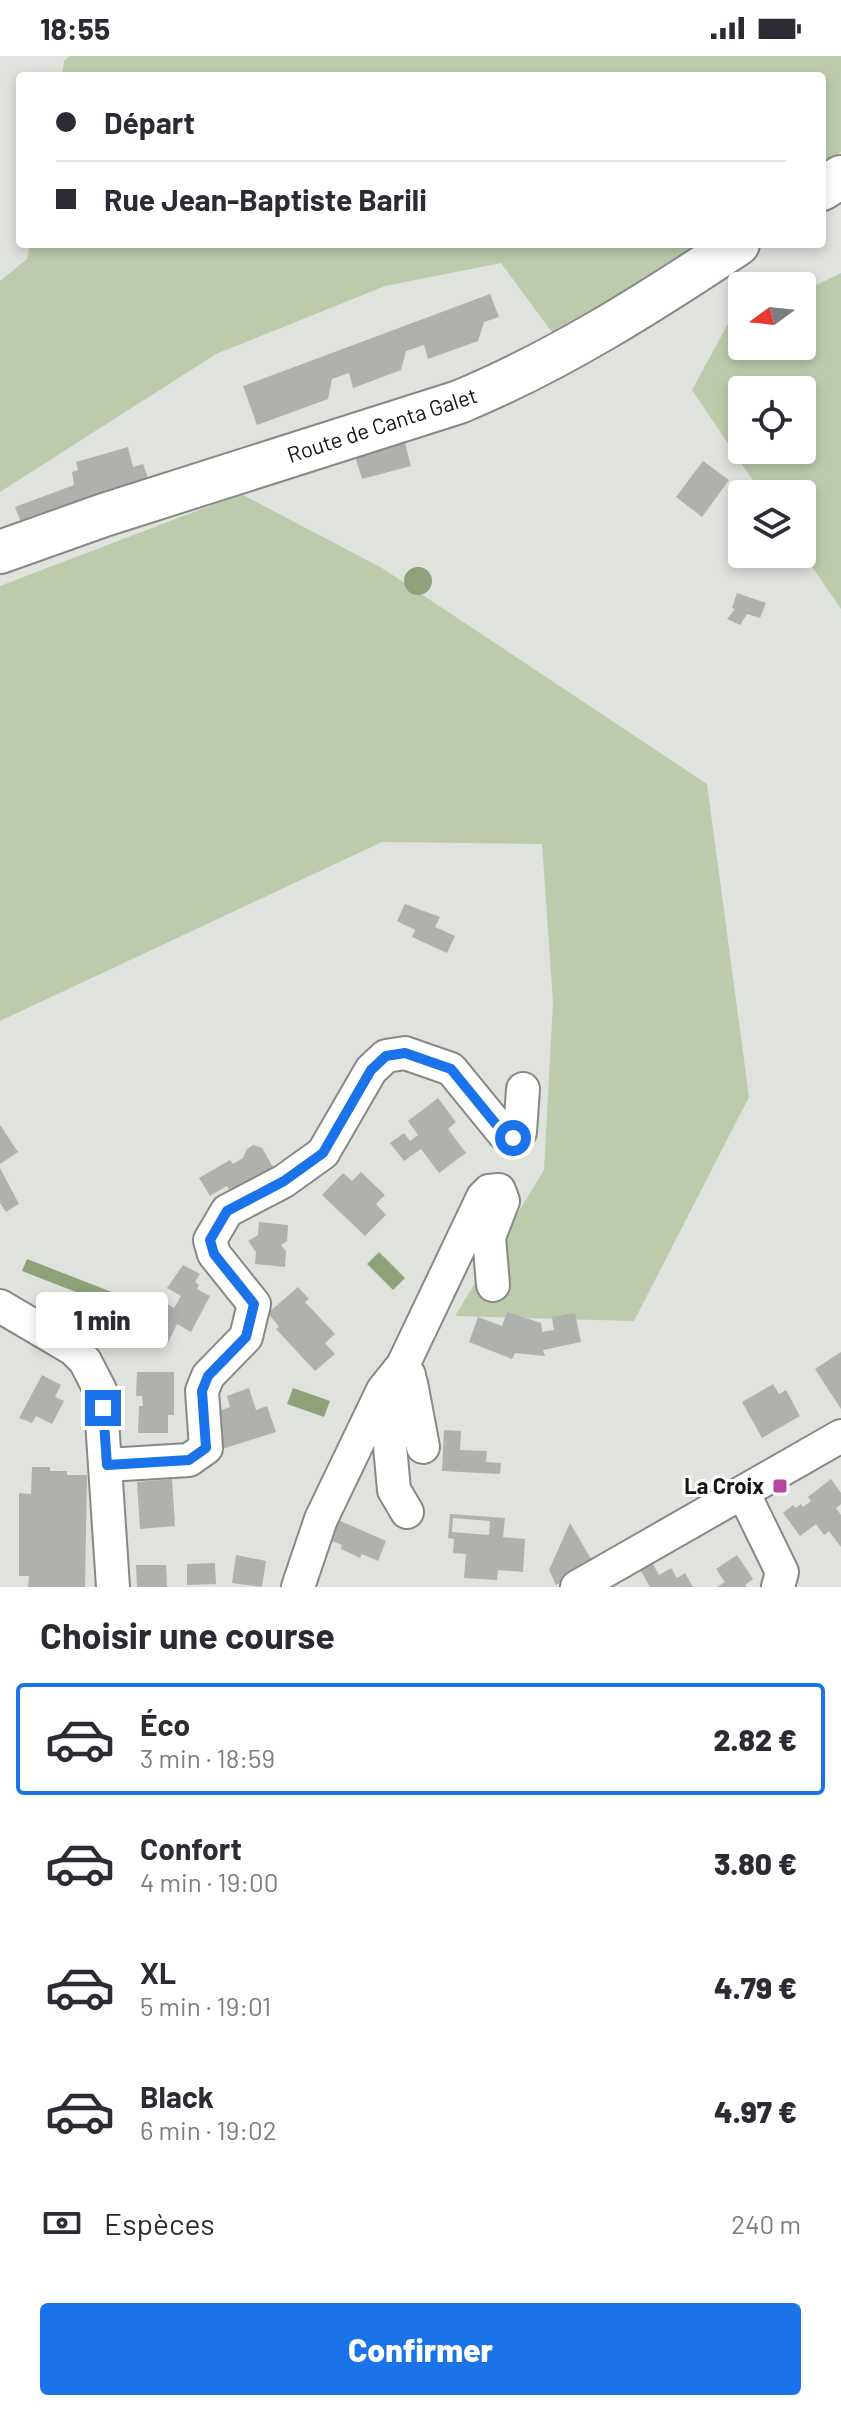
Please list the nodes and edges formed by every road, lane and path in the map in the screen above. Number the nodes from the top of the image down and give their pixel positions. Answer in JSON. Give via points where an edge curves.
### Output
{"nodes":[{"id":1,"x":732,"y":248,"type":"edge"},
{"id":2,"x":0,"y":552,"type":"edge"},
{"id":3,"x":523,"y":1089,"type":"dead end"},
{"id":4,"x":493,"y":1285,"type":"dead end"},
{"id":5,"x":0,"y":1306,"type":"edge"},
{"id":6,"x":406,"y":1370,"type":"junction"},
{"id":7,"x":841,"y":1436,"type":"edge"},
{"id":8,"x":423,"y":1447,"type":"dead end"},
{"id":9,"x":107,"y":1465,"type":"junction"},
{"id":10,"x":743,"y":1492,"type":"junction"},
{"id":11,"x":407,"y":1512,"type":"dead end"},
{"id":12,"x":113,"y":1587,"type":"edge"},
{"id":13,"x":298,"y":1587,"type":"edge"},
{"id":14,"x":577,"y":1587,"type":"edge"},
{"id":15,"x":778,"y":1587,"type":"edge"}],
"edges":[{"from":1,"to":2,"type":"main road","name":"Route de Canta Galet","via":[[559,356],[459,402]]},
{"from":3,"to":9,"type":"street","via":[[520,1132],[513,1138],[504,1134],[451,1069],[405,1053],[386,1056],[371,1070],[323,1153],[227,1211],[210,1240],[214,1254],[254,1304],[246,1337],[208,1376],[202,1391],[206,1448],[189,1460]]},
{"from":4,"to":6,"type":"street","via":[[489,1237],[503,1201],[499,1190],[483,1197]]},
{"from":5,"to":9,"type":"street","via":[[85,1361],[100,1390]]},
{"from":6,"to":8,"type":"street"},
{"from":6,"to":11,"type":"street","via":[[390,1446],[394,1490]]},
{"from":6,"to":13,"type":"street","via":[[383,1390],[321,1519]]},
{"from":7,"to":10,"type":"street"},
{"from":9,"to":12,"type":"street"},
{"from":10,"to":14,"type":"street"},
{"from":10,"to":15,"type":"street","via":[[782,1572]]}]}
